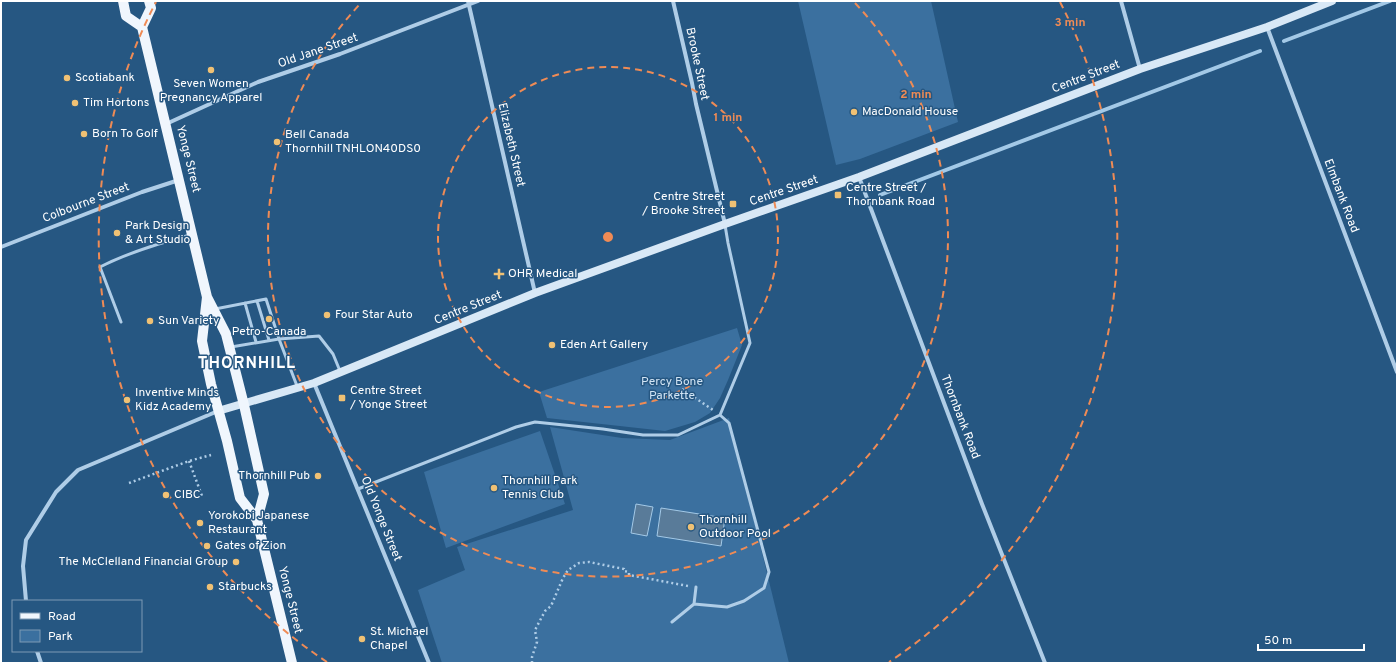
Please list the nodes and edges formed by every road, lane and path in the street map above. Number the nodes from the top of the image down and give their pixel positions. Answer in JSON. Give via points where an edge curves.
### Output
{"nodes":[{"id":1,"x":123,"y":1,"type":"edge"},
{"id":2,"x":149,"y":1,"type":"edge"},
{"id":3,"x":478,"y":1,"type":"edge"},
{"id":4,"x":673,"y":1,"type":"edge"},
{"id":5,"x":1121,"y":1,"type":"edge"},
{"id":6,"x":1332,"y":1,"type":"edge"},
{"id":7,"x":469,"y":3,"type":"edge"},
{"id":8,"x":142,"y":27,"type":"junction"},
{"id":9,"x":1267,"y":27,"type":"junction"},
{"id":10,"x":1140,"y":69,"type":"junction"},
{"id":11,"x":166,"y":124,"type":"junction"},
{"id":12,"x":859,"y":177,"type":"junction"},
{"id":13,"x":179,"y":180,"type":"junction"},
{"id":14,"x":725,"y":224,"type":"junction"},
{"id":15,"x":192,"y":234,"type":"junction"},
{"id":16,"x":1,"y":247,"type":"edge"},
{"id":17,"x":535,"y":293,"type":"junction"},
{"id":18,"x":207,"y":297,"type":"junction"},
{"id":19,"x":257,"y":301,"type":"junction"},
{"id":20,"x":245,"y":303,"type":"junction"},
{"id":21,"x":213,"y":310,"type":"junction"},
{"id":22,"x":121,"y":322,"type":"dead end"},
{"id":23,"x":279,"y":339,"type":"junction"},
{"id":24,"x":269,"y":340,"type":"junction"},
{"id":25,"x":256,"y":342,"type":"junction"},
{"id":26,"x":229,"y":347,"type":"junction"},
{"id":27,"x":341,"y":372,"type":"junction"},
{"id":28,"x":1397,"y":372,"type":"edge"},
{"id":29,"x":314,"y":383,"type":"junction"},
{"id":30,"x":298,"y":388,"type":"junction"},
{"id":31,"x":682,"y":389,"type":"dead end"},
{"id":32,"x":244,"y":405,"type":"junction"},
{"id":33,"x":218,"y":411,"type":"junction"},
{"id":34,"x":720,"y":415,"type":"junction"},
{"id":35,"x":211,"y":455,"type":"dead end"},
{"id":36,"x":189,"y":461,"type":"junction"},
{"id":37,"x":129,"y":483,"type":"dead end"},
{"id":38,"x":358,"y":489,"type":"junction"},
{"id":39,"x":202,"y":496,"type":"dead end"},
{"id":40,"x":257,"y":520,"type":"junction"},
{"id":41,"x":696,"y":587,"type":"joint"},
{"id":42,"x":26,"y":600,"type":"edge"},
{"id":43,"x":694,"y":604,"type":"junction"},
{"id":44,"x":672,"y":622,"type":"dead end"},
{"id":45,"x":37,"y":652,"type":"edge"},
{"id":46,"x":41,"y":663,"type":"edge"},
{"id":47,"x":292,"y":663,"type":"edge"},
{"id":48,"x":429,"y":663,"type":"edge"},
{"id":49,"x":532,"y":663,"type":"edge"},
{"id":50,"x":1044,"y":663,"type":"edge"}],
"edges":[{"from":1,"to":8,"type":"main road","via":[[126,16]]},
{"from":2,"to":8,"type":"main road","via":[[150,8]]},
{"from":3,"to":7,"type":"street","name":"Old Jane Street"},
{"from":4,"to":14,"type":"street","name":"Brooke Street"},
{"from":5,"to":10,"type":"street"},
{"from":6,"to":9,"type":"main road","name":"Centre Street"},
{"from":7,"to":11,"type":"street","name":"Old Jane Street","via":[[340,54],[258,82]]},
{"from":7,"to":17,"type":"street","name":"Elizabeth Street"},
{"from":8,"to":11,"type":"main road","name":"Yonge Street"},
{"from":9,"to":10,"type":"main road","name":"Centre Street"},
{"from":9,"to":28,"type":"street","name":"Elmbank Road"},
{"from":10,"to":12,"type":"main road","name":"Centre Street"},
{"from":11,"to":13,"type":"main road","name":"Yonge Street"},
{"from":12,"to":14,"type":"main road","name":"Centre Street"},
{"from":12,"to":50,"type":"street","name":"Thornbank Road"},
{"from":13,"to":15,"type":"main road","name":"Yonge Street"},
{"from":13,"to":16,"type":"street","name":"Colbourne Street"},
{"from":14,"to":17,"type":"main road","name":"Centre Street"},
{"from":14,"to":34,"type":"lane","via":[[750,343]]},
{"from":15,"to":18,"type":"main road","name":"Yonge Street"},
{"from":15,"to":22,"type":"lane","via":[[162,242],[100,266]]},
{"from":17,"to":27,"type":"main road","name":"Centre Street"},
{"from":18,"to":21,"type":"main road","name":"Yonge Street"},
{"from":18,"to":33,"type":"main road","name":"Yonge Street","via":[[202,341]]},
{"from":19,"to":20,"type":"lane"},
{"from":19,"to":23,"type":"lane","via":[[266,299]]},
{"from":19,"to":24,"type":"lane"},
{"from":20,"to":21,"type":"lane"},
{"from":20,"to":25,"type":"lane"},
{"from":21,"to":26,"type":"main road","name":"Yonge Street","via":[[226,334]]},
{"from":23,"to":24,"type":"lane"},
{"from":23,"to":27,"type":"lane","via":[[319,336],[333,354]]},
{"from":23,"to":30,"type":"lane"},
{"from":24,"to":25,"type":"lane"},
{"from":25,"to":26,"type":"lane"},
{"from":26,"to":32,"type":"main road","name":"Yonge Street"},
{"from":27,"to":29,"type":"main road","name":"Centre Street"},
{"from":29,"to":30,"type":"main road","name":"Centre Street"},
{"from":29,"to":38,"type":"street","name":"Old Yonge Street"},
{"from":30,"to":32,"type":"main road","name":"Centre Street"},
{"from":31,"to":34,"type":"path"},
{"from":32,"to":33,"type":"main road","name":"Centre Street"},
{"from":32,"to":40,"type":"main road","name":"Yonge Street","via":[[264,494]]},
{"from":33,"to":40,"type":"main road","name":"Yonge Street","via":[[240,498]]},
{"from":33,"to":42,"type":"street","via":[[78,470],[56,492],[26,540],[23,566]]},
{"from":34,"to":38,"type":"lane","via":[[678,436],[643,435],[535,422]]},
{"from":34,"to":43,"type":"lane","via":[[729,423],[769,572],[764,588],[744,601],[727,607]]},
{"from":35,"to":36,"type":"path"},
{"from":36,"to":37,"type":"path"},
{"from":36,"to":39,"type":"path"},
{"from":38,"to":48,"type":"street","name":"Old Yonge Street"},
{"from":40,"to":47,"type":"main road","name":"Yonge Street"},
{"from":41,"to":43,"type":"lane"},
{"from":41,"to":49,"type":"path","via":[[629,575],[624,569],[589,562],[579,563],[568,570],[551,606],[545,611],[535,630],[537,642]]},
{"from":43,"to":44,"type":"lane"},
{"from":45,"to":46,"type":"street"}]}
